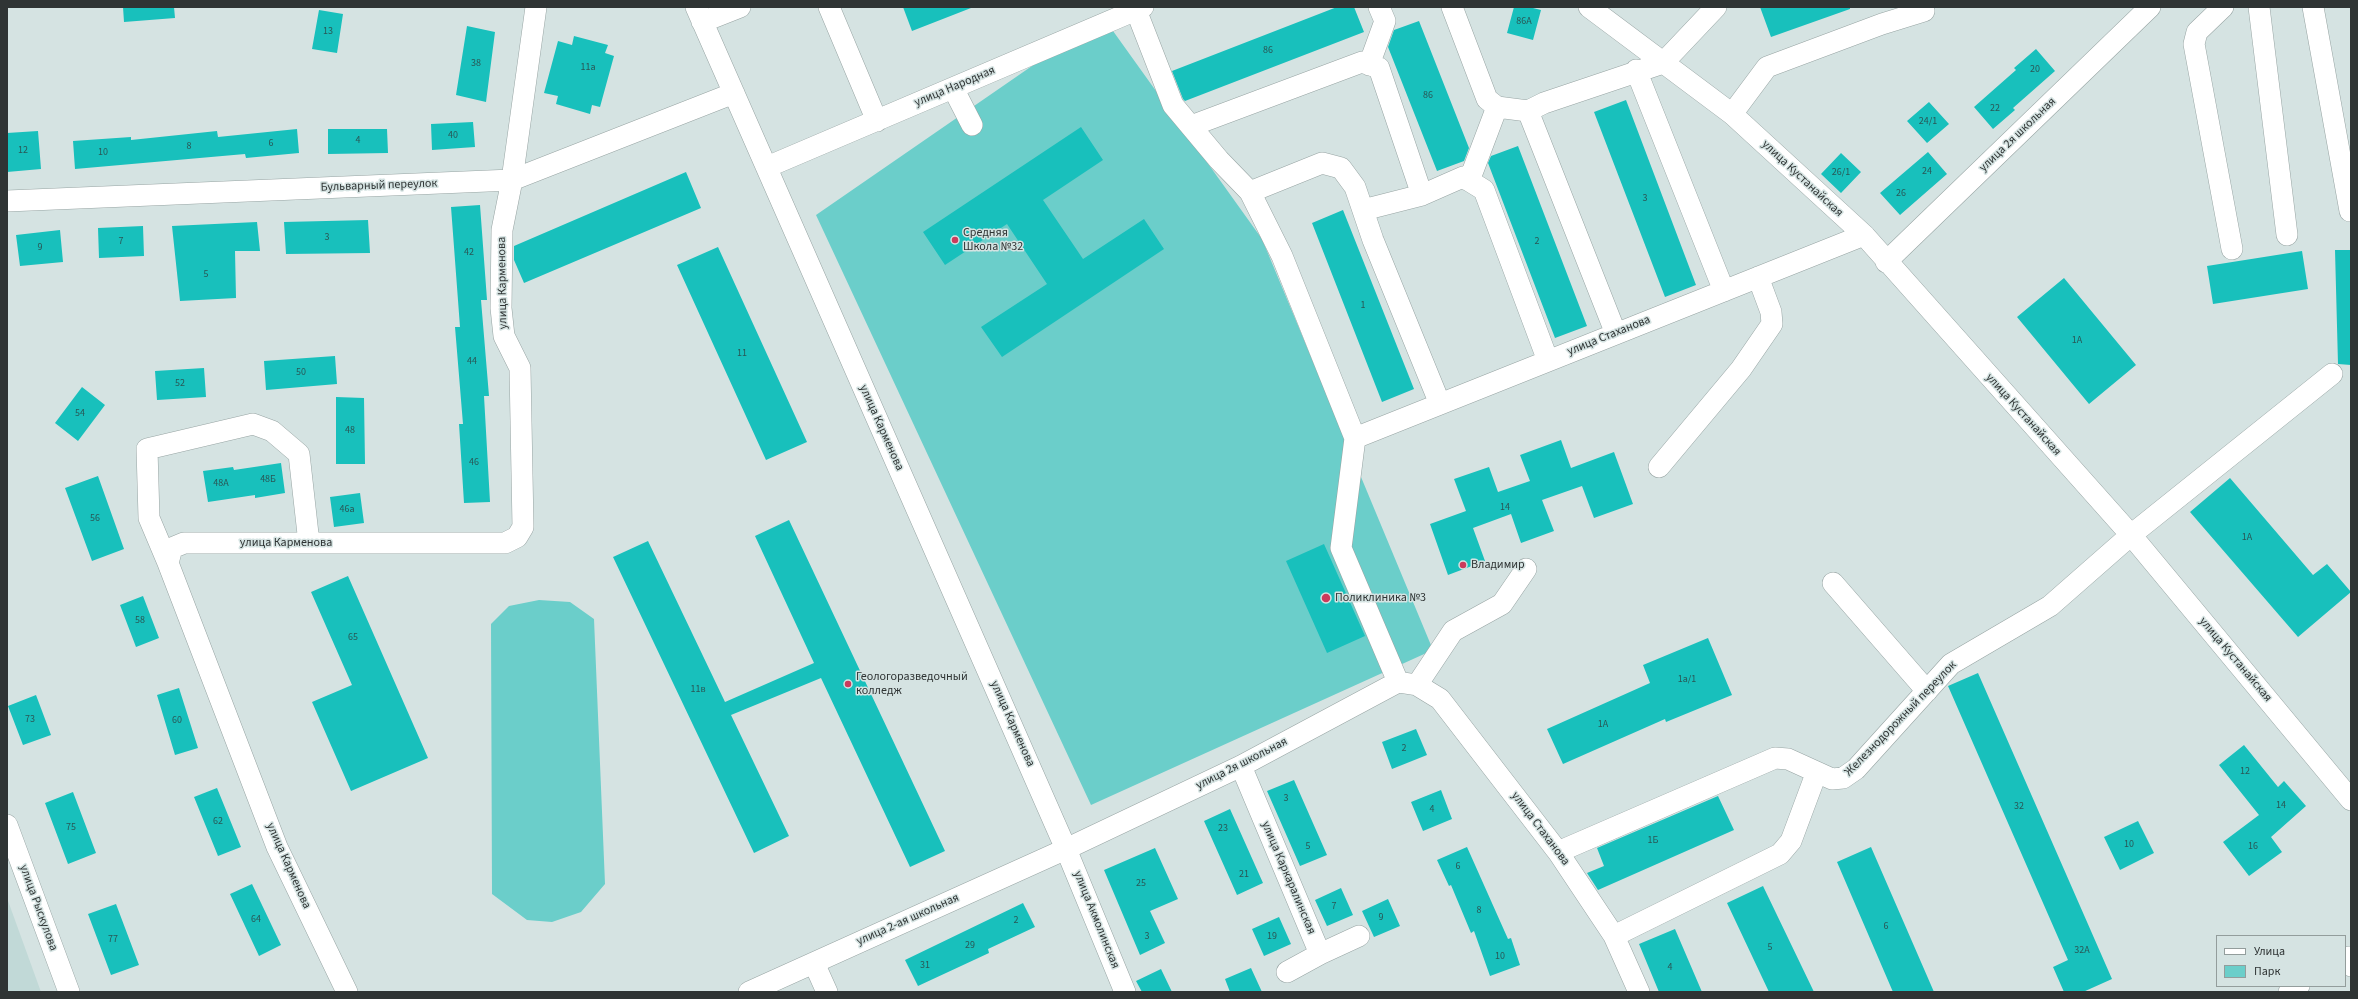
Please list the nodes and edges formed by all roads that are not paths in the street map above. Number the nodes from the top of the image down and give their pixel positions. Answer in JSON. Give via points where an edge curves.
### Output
{"nodes":[{"id":1,"x":536,"y":7,"type":"edge"},
{"id":2,"x":740,"y":7,"type":"edge"},
{"id":3,"x":829,"y":7,"type":"edge"},
{"id":4,"x":1452,"y":7,"type":"edge"},
{"id":5,"x":1590,"y":7,"type":"edge"},
{"id":6,"x":1716,"y":7,"type":"edge"},
{"id":7,"x":2150,"y":7,"type":"edge"},
{"id":8,"x":2223,"y":7,"type":"edge"},
{"id":9,"x":2258,"y":7,"type":"edge"},
{"id":10,"x":2313,"y":7,"type":"edge"},
{"id":11,"x":1140,"y":8,"type":"edge"},
{"id":12,"x":1924,"y":11,"type":"dead end"},
{"id":13,"x":1387,"y":12,"type":"edge"},
{"id":14,"x":699,"y":15,"type":"edge"},
{"id":15,"x":1663,"y":63,"type":"junction"},
{"id":16,"x":1370,"y":65,"type":"junction"},
{"id":17,"x":1636,"y":70,"type":"junction"},
{"id":18,"x":953,"y":88,"type":"junction"},
{"id":19,"x":734,"y":93,"type":"junction"},
{"id":20,"x":1497,"y":107,"type":"junction"},
{"id":21,"x":1528,"y":110,"type":"junction"},
{"id":22,"x":1732,"y":114,"type":"junction"},
{"id":23,"x":876,"y":121,"type":"junction"},
{"id":24,"x":972,"y":125,"type":"dead end"},
{"id":25,"x":1191,"y":126,"type":"junction"},
{"id":26,"x":766,"y":167,"type":"junction"},
{"id":27,"x":512,"y":180,"type":"junction"},
{"id":28,"x":1469,"y":181,"type":"junction"},
{"id":29,"x":1250,"y":192,"type":"junction"},
{"id":30,"x":1422,"y":195,"type":"junction"},
{"id":31,"x":7,"y":201,"type":"edge"},
{"id":32,"x":1363,"y":210,"type":"junction"},
{"id":33,"x":2350,"y":211,"type":"edge"},
{"id":34,"x":1864,"y":235,"type":"junction"},
{"id":35,"x":2287,"y":235,"type":"dead end"},
{"id":36,"x":2232,"y":248,"type":"dead end"},
{"id":37,"x":1886,"y":262,"type":"junction"},
{"id":38,"x":1758,"y":277,"type":"junction"},
{"id":39,"x":1724,"y":291,"type":"junction"},
{"id":40,"x":1616,"y":334,"type":"junction"},
{"id":41,"x":1548,"y":361,"type":"junction"},
{"id":42,"x":2332,"y":374,"type":"dead end"},
{"id":43,"x":1440,"y":404,"type":"junction"},
{"id":44,"x":1355,"y":438,"type":"junction"},
{"id":45,"x":1659,"y":467,"type":"dead end"},
{"id":46,"x":2131,"y":534,"type":"junction"},
{"id":47,"x":309,"y":543,"type":"junction"},
{"id":48,"x":168,"y":562,"type":"junction"},
{"id":49,"x":1526,"y":569,"type":"dead end"},
{"id":50,"x":1833,"y":583,"type":"dead end"},
{"id":51,"x":1407,"y":683,"type":"junction"},
{"id":52,"x":1926,"y":690,"type":"junction"},
{"id":53,"x":1241,"y":766,"type":"junction"},
{"id":54,"x":1816,"y":774,"type":"junction"},
{"id":55,"x":2351,"y":800,"type":"edge"},
{"id":56,"x":7,"y":825,"type":"edge"},
{"id":57,"x":1066,"y":849,"type":"junction"},
{"id":58,"x":1558,"y":852,"type":"junction"},
{"id":59,"x":1359,"y":936,"type":"dead end"},
{"id":60,"x":1614,"y":936,"type":"junction"},
{"id":61,"x":1320,"y":954,"type":"junction"},
{"id":62,"x":814,"y":963,"type":"junction"},
{"id":63,"x":1287,"y":972,"type":"dead end"},
{"id":64,"x":2297,"y":987,"type":"edge"},
{"id":65,"x":69,"y":992,"type":"edge"},
{"id":66,"x":347,"y":992,"type":"edge"},
{"id":67,"x":749,"y":992,"type":"edge"},
{"id":68,"x":827,"y":992,"type":"edge"},
{"id":69,"x":1125,"y":992,"type":"edge"},
{"id":70,"x":1639,"y":992,"type":"edge"},
{"id":71,"x":2288,"y":992,"type":"edge"}],
"edges":[{"from":1,"to":27,"type":"street","name":"улица Карменова"},
{"from":2,"to":14,"type":"street"},
{"from":3,"to":23,"type":"street"},
{"from":4,"to":20,"type":"street","via":[[1487,98]]},
{"from":5,"to":15,"type":"street","name":"улица Кустанайская"},
{"from":6,"to":15,"type":"street"},
{"from":7,"to":37,"type":"street","name":"улица 2я школьная"},
{"from":8,"to":36,"type":"street","via":[[2197,32],[2194,44]]},
{"from":9,"to":35,"type":"street"},
{"from":10,"to":33,"type":"street"},
{"from":11,"to":18,"type":"street","name":"улица Народная"},
{"from":11,"to":25,"type":"street","via":[[1174,105]]},
{"from":12,"to":22,"type":"street","via":[[1767,67]]},
{"from":13,"to":16,"type":"street"},
{"from":14,"to":19,"type":"street","name":"улица Карменова"},
{"from":15,"to":17,"type":"street"},
{"from":15,"to":22,"type":"street","name":"улица Кустанайская"},
{"from":16,"to":25,"type":"street","via":[[1362,62]]},
{"from":16,"to":30,"type":"street","via":[[1379,68]]},
{"from":17,"to":21,"type":"street"},
{"from":17,"to":39,"type":"street"},
{"from":18,"to":23,"type":"street","name":"улица Народная"},
{"from":18,"to":24,"type":"street"},
{"from":19,"to":26,"type":"street","name":"улица Карменова"},
{"from":19,"to":27,"type":"street","name":"Бульварный переулок"},
{"from":20,"to":21,"type":"street"},
{"from":20,"to":28,"type":"street"},
{"from":21,"to":40,"type":"street"},
{"from":22,"to":34,"type":"street","name":"улица Кустанайская"},
{"from":23,"to":26,"type":"street","name":"улица Народная"},
{"from":25,"to":29,"type":"street"},
{"from":26,"to":57,"type":"street","name":"улица Карменова"},
{"from":27,"to":31,"type":"street","name":"Бульварный переулок"},
{"from":27,"to":47,"type":"street","name":"улица Карменова","via":[[502,230],[501,308],[504,336],[520,368],[523,527],[517,537],[506,543]]},
{"from":28,"to":30,"type":"street","via":[[1463,178]]},
{"from":28,"to":41,"type":"street","via":[[1484,190]]},
{"from":29,"to":32,"type":"street","via":[[1322,163],[1340,168],[1355,187]]},
{"from":29,"to":44,"type":"street","via":[[1282,256]]},
{"from":30,"to":32,"type":"street"},
{"from":32,"to":43,"type":"street"},
{"from":34,"to":37,"type":"street","name":"улица Кустанайская"},
{"from":34,"to":38,"type":"street","name":"улица Стаханова"},
{"from":37,"to":46,"type":"street","name":"улица Кустанайская"},
{"from":38,"to":39,"type":"street","name":"улица Стаханова"},
{"from":38,"to":45,"type":"street","via":[[1771,312],[1772,324],[1741,369]]},
{"from":39,"to":40,"type":"street","name":"улица Стаханова"},
{"from":40,"to":41,"type":"street","name":"улица Стаханова"},
{"from":41,"to":43,"type":"street","name":"улица Стаханова"},
{"from":42,"to":46,"type":"street","name":"Железнодорожный переулок"},
{"from":43,"to":44,"type":"street","name":"улица Стаханова"},
{"from":44,"to":51,"type":"street","via":[[1341,548]]},
{"from":46,"to":52,"type":"street","name":"Железнодорожный переулок","via":[[2050,606],[1951,664]]},
{"from":46,"to":55,"type":"street","name":"улица Кустанайская"},
{"from":47,"to":48,"type":"street","name":"улица Карменова","via":[[184,543],[172,548]]},
{"from":47,"to":48,"type":"street","via":[[299,454],[272,431],[254,424],[147,449],[149,518]]},
{"from":48,"to":66,"type":"street","name":"улица Карменова","via":[[277,847]]},
{"from":49,"to":51,"type":"street","via":[[1502,604],[1453,631]]},
{"from":50,"to":52,"type":"street"},
{"from":51,"to":53,"type":"street","name":"улица 2я школьная"},
{"from":51,"to":58,"type":"street","name":"улица Стаханова","via":[[1440,699]]},
{"from":52,"to":54,"type":"street","name":"Железнодорожный переулок","via":[[1856,769],[1843,778],[1832,779]]},
{"from":53,"to":57,"type":"street","name":"улица 2я школьная"},
{"from":53,"to":61,"type":"street","name":"улица Каркаралинская"},
{"from":54,"to":58,"type":"street","name":"Железнодорожный переулок","via":[[1788,759],[1775,758]]},
{"from":54,"to":60,"type":"street","via":[[1791,841],[1780,854]]},
{"from":56,"to":65,"type":"street","name":"улица Рыскулова"},
{"from":57,"to":62,"type":"street","name":"улица 2-ая школьная"},
{"from":57,"to":69,"type":"street","name":"улица Акмолинская"},
{"from":58,"to":60,"type":"street","name":"улица Стаханова"},
{"from":59,"to":61,"type":"street"},
{"from":60,"to":70,"type":"street","name":"улица Стаханова"},
{"from":61,"to":63,"type":"street"},
{"from":62,"to":67,"type":"street","name":"улица 2-ая школьная"},
{"from":62,"to":68,"type":"street"},
{"from":64,"to":71,"type":"street"}]}
